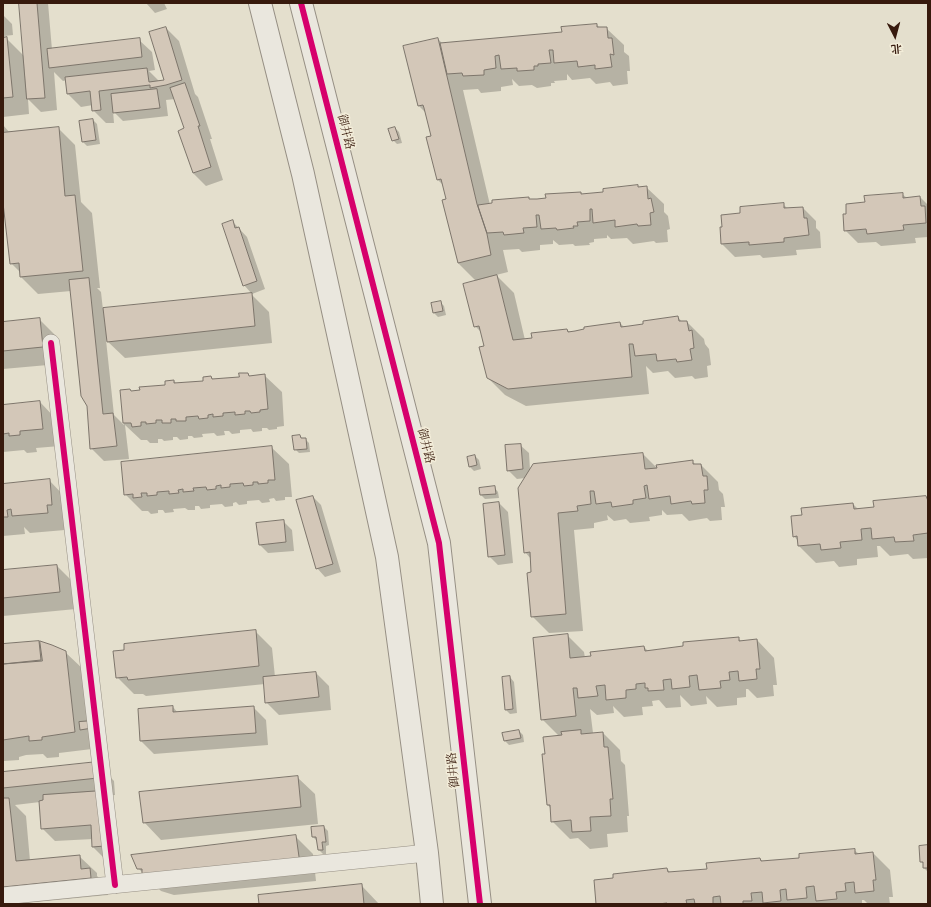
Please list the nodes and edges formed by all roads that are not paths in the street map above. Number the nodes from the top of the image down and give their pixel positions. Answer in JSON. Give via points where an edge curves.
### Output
{"nodes":[{"id":1,"x":260,"y":3,"type":"edge"},
{"id":2,"x":301,"y":3,"type":"edge"},
{"id":3,"x":51,"y":343,"type":"dead end"},
{"id":4,"x":427,"y":853,"type":"junction"},
{"id":5,"x":115,"y":885,"type":"junction"},
{"id":6,"x":3,"y":896,"type":"edge"},
{"id":7,"x":432,"y":904,"type":"edge"},
{"id":8,"x":480,"y":904,"type":"edge"}],
"edges":[{"from":1,"to":4,"type":"street","via":[[303,174],[387,557]]},
{"from":2,"to":8,"type":"street","name":"御井路","via":[[439,543]]},
{"from":3,"to":5,"type":"street"},
{"from":4,"to":5,"type":"street"},
{"from":4,"to":7,"type":"street"},
{"from":5,"to":6,"type":"street"}]}
